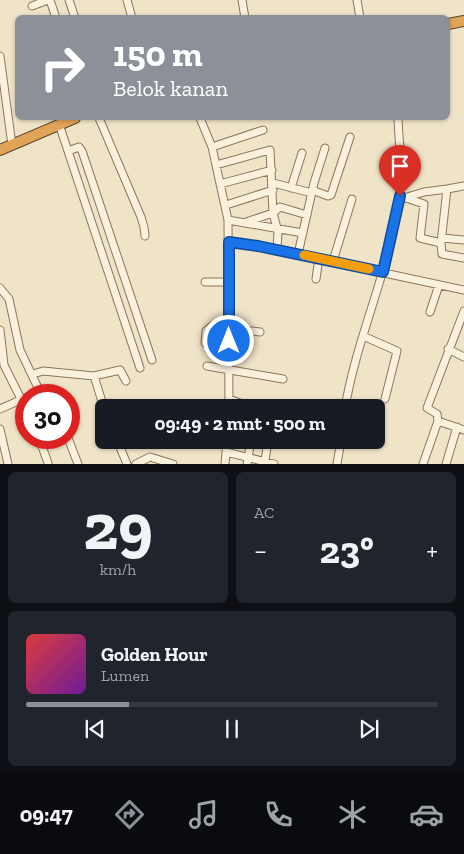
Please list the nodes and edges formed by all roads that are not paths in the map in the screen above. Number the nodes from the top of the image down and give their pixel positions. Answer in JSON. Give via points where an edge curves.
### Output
{"nodes":[{"id":1,"x":49,"y":0,"type":"edge"},
{"id":2,"x":69,"y":0,"type":"edge"},
{"id":3,"x":127,"y":0,"type":"edge"},
{"id":4,"x":242,"y":0,"type":"edge"},
{"id":5,"x":357,"y":0,"type":"edge"},
{"id":6,"x":32,"y":6,"type":"dead end"},
{"id":7,"x":55,"y":15,"type":"edge"},
{"id":8,"x":74,"y":15,"type":"edge"},
{"id":9,"x":131,"y":15,"type":"edge"},
{"id":10,"x":244,"y":15,"type":"edge"},
{"id":11,"x":360,"y":15,"type":"edge"},
{"id":12,"x":464,"y":21,"type":"edge"},
{"id":13,"x":450,"y":24,"type":"edge"},
{"id":14,"x":0,"y":56,"type":"edge"},
{"id":15,"x":70,"y":120,"type":"edge"},
{"id":16,"x":100,"y":120,"type":"edge"},
{"id":17,"x":201,"y":120,"type":"edge"},
{"id":18,"x":398,"y":120,"type":"edge"},
{"id":19,"x":59,"y":124,"type":"junction"},
{"id":20,"x":264,"y":130,"type":"dead end"},
{"id":21,"x":350,"y":137,"type":"dead end"},
{"id":22,"x":12,"y":145,"type":"junction"},
{"id":23,"x":212,"y":147,"type":"junction"},
{"id":24,"x":325,"y":148,"type":"dead end"},
{"id":25,"x":0,"y":150,"type":"edge"},
{"id":26,"x":68,"y":150,"type":"junction"},
{"id":27,"x":302,"y":153,"type":"dead end"},
{"id":28,"x":216,"y":165,"type":"junction"},
{"id":29,"x":272,"y":170,"type":"junction"},
{"id":30,"x":220,"y":184,"type":"junction"},
{"id":31,"x":273,"y":186,"type":"junction"},
{"id":32,"x":464,"y":186,"type":"edge"},
{"id":33,"x":291,"y":188,"type":"junction"},
{"id":34,"x":447,"y":189,"type":"junction"},
{"id":35,"x":312,"y":192,"type":"junction"},
{"id":36,"x":424,"y":192,"type":"junction"},
{"id":37,"x":403,"y":196,"type":"junction"},
{"id":38,"x":352,"y":199,"type":"dead end"},
{"id":39,"x":424,"y":204,"type":"junction"},
{"id":40,"x":226,"y":205,"type":"junction"},
{"id":41,"x":273,"y":213,"type":"junction"},
{"id":42,"x":307,"y":215,"type":"junction"},
{"id":43,"x":228,"y":220,"type":"junction"},
{"id":44,"x":258,"y":221,"type":"junction"},
{"id":45,"x":106,"y":222,"type":"junction"},
{"id":46,"x":94,"y":226,"type":"junction"},
{"id":47,"x":277,"y":227,"type":"junction"},
{"id":48,"x":304,"y":232,"type":"junction"},
{"id":49,"x":144,"y":236,"type":"dead end"},
{"id":50,"x":441,"y":240,"type":"junction"},
{"id":51,"x":464,"y":240,"type":"edge"},
{"id":52,"x":229,"y":242,"type":"junction"},
{"id":53,"x":277,"y":250,"type":"junction"},
{"id":54,"x":298,"y":254,"type":"junction"},
{"id":55,"x":319,"y":258,"type":"junction"},
{"id":56,"x":464,"y":258,"type":"edge"},
{"id":57,"x":333,"y":261,"type":"junction"},
{"id":58,"x":383,"y":272,"type":"junction"},
{"id":59,"x":316,"y":279,"type":"dead end"},
{"id":60,"x":204,"y":282,"type":"dead end"},
{"id":61,"x":229,"y":282,"type":"junction"},
{"id":62,"x":440,"y":284,"type":"junction"},
{"id":63,"x":0,"y":288,"type":"edge"},
{"id":64,"x":464,"y":290,"type":"edge"},
{"id":65,"x":132,"y":301,"type":"junction"},
{"id":66,"x":120,"y":306,"type":"junction"},
{"id":67,"x":464,"y":311,"type":"edge"},
{"id":68,"x":430,"y":312,"type":"dead end"},
{"id":69,"x":229,"y":327,"type":"junction"},
{"id":70,"x":0,"y":330,"type":"edge"},
{"id":71,"x":260,"y":332,"type":"dead end"},
{"id":72,"x":364,"y":336,"type":"junction"},
{"id":73,"x":205,"y":343,"type":"dead end"},
{"id":74,"x":448,"y":349,"type":"junction"},
{"id":75,"x":464,"y":357,"type":"edge"},
{"id":76,"x":2,"y":359,"type":"edge"},
{"id":77,"x":152,"y":360,"type":"dead end"},
{"id":78,"x":207,"y":366,"type":"dead end"},
{"id":79,"x":140,"y":368,"type":"dead end"},
{"id":80,"x":229,"y":370,"type":"junction"},
{"id":81,"x":34,"y":374,"type":"junction"},
{"id":82,"x":94,"y":376,"type":"junction"},
{"id":83,"x":282,"y":379,"type":"dead end"},
{"id":84,"x":126,"y":381,"type":"dead end"},
{"id":85,"x":36,"y":384,"type":"edge"},
{"id":86,"x":15,"y":387,"type":"edge"},
{"id":87,"x":101,"y":399,"type":"edge"},
{"id":88,"x":229,"y":399,"type":"edge"},
{"id":89,"x":347,"y":399,"type":"edge"},
{"id":90,"x":385,"y":400,"type":"dead end"},
{"id":91,"x":15,"y":402,"type":"edge"},
{"id":92,"x":0,"y":409,"type":"edge"},
{"id":93,"x":438,"y":420,"type":"junction"},
{"id":94,"x":461,"y":428,"type":"edge"},
{"id":95,"x":0,"y":429,"type":"edge"},
{"id":96,"x":43,"y":449,"type":"edge"},
{"id":97,"x":72,"y":449,"type":"edge"},
{"id":98,"x":121,"y":449,"type":"edge"},
{"id":99,"x":226,"y":449,"type":"edge"},
{"id":100,"x":267,"y":449,"type":"edge"},
{"id":101,"x":340,"y":449,"type":"edge"},
{"id":102,"x":226,"y":452,"type":"junction"},
{"id":103,"x":247,"y":461,"type":"edge"},
{"id":104,"x":265,"y":461,"type":"junction"},
{"id":105,"x":48,"y":462,"type":"dead end"},
{"id":106,"x":8,"y":464,"type":"edge"},
{"id":107,"x":78,"y":464,"type":"edge"},
{"id":108,"x":127,"y":464,"type":"edge"},
{"id":109,"x":136,"y":464,"type":"edge"},
{"id":110,"x":174,"y":464,"type":"edge"},
{"id":111,"x":225,"y":464,"type":"edge"},
{"id":112,"x":274,"y":464,"type":"edge"},
{"id":113,"x":337,"y":464,"type":"edge"},
{"id":114,"x":423,"y":464,"type":"edge"},
{"id":115,"x":446,"y":464,"type":"edge"}],
"edges":[{"from":1,"to":6,"type":"street"},
{"from":1,"to":7,"type":"street"},
{"from":2,"to":8,"type":"street"},
{"from":3,"to":9,"type":"street"},
{"from":4,"to":10,"type":"street"},
{"from":5,"to":11,"type":"street"},
{"from":12,"to":13,"type":"highway"},
{"from":14,"to":22,"type":"street"},
{"from":15,"to":19,"type":"highway"},
{"from":16,"to":49,"type":"street","via":[[144,227]]},
{"from":17,"to":23,"type":"street"},
{"from":18,"to":37,"type":"street"},
{"from":19,"to":22,"type":"highway"},
{"from":19,"to":26,"type":"street"},
{"from":20,"to":23,"type":"street"},
{"from":21,"to":35,"type":"street","via":[[331,195]]},
{"from":22,"to":25,"type":"highway"},
{"from":23,"to":28,"type":"street"},
{"from":24,"to":35,"type":"street"},
{"from":26,"to":45,"type":"street","via":[[79,147],[82,151]]},
{"from":26,"to":46,"type":"street"},
{"from":27,"to":33,"type":"street"},
{"from":28,"to":29,"type":"street","via":[[268,149]]},
{"from":28,"to":30,"type":"street"},
{"from":29,"to":30,"type":"street"},
{"from":29,"to":31,"type":"street"},
{"from":30,"to":40,"type":"street"},
{"from":31,"to":33,"type":"street"},
{"from":31,"to":40,"type":"street"},
{"from":31,"to":41,"type":"street"},
{"from":32,"to":34,"type":"street"},
{"from":33,"to":35,"type":"street"},
{"from":34,"to":36,"type":"street"},
{"from":34,"to":50,"type":"street"},
{"from":35,"to":42,"type":"street"},
{"from":36,"to":37,"type":"street"},
{"from":36,"to":39,"type":"street"},
{"from":37,"to":39,"type":"street"},
{"from":37,"to":58,"type":"street"},
{"from":38,"to":57,"type":"street"},
{"from":39,"to":50,"type":"street","via":[[420,238]]},
{"from":40,"to":43,"type":"street"},
{"from":41,"to":42,"type":"street","via":[[280,207]]},
{"from":41,"to":44,"type":"street"},
{"from":41,"to":47,"type":"street"},
{"from":42,"to":48,"type":"street"},
{"from":43,"to":44,"type":"street"},
{"from":43,"to":52,"type":"street"},
{"from":44,"to":47,"type":"street"},
{"from":45,"to":46,"type":"street"},
{"from":45,"to":65,"type":"street"},
{"from":46,"to":66,"type":"street"},
{"from":47,"to":48,"type":"street"},
{"from":47,"to":53,"type":"street"},
{"from":48,"to":54,"type":"street"},
{"from":50,"to":51,"type":"street"},
{"from":50,"to":56,"type":"street","via":[[444,255]]},
{"from":52,"to":53,"type":"street"},
{"from":52,"to":61,"type":"street"},
{"from":53,"to":54,"type":"street"},
{"from":54,"to":55,"type":"street"},
{"from":55,"to":57,"type":"street"},
{"from":55,"to":59,"type":"street"},
{"from":57,"to":58,"type":"street"},
{"from":58,"to":62,"type":"street"},
{"from":58,"to":72,"type":"street"},
{"from":60,"to":61,"type":"street"},
{"from":61,"to":69,"type":"street"},
{"from":62,"to":64,"type":"street"},
{"from":62,"to":68,"type":"street"},
{"from":63,"to":81,"type":"street","via":[[9,299],[20,350]]},
{"from":65,"to":66,"type":"street"},
{"from":65,"to":77,"type":"street"},
{"from":66,"to":79,"type":"street"},
{"from":67,"to":74,"type":"street"},
{"from":69,"to":71,"type":"street"},
{"from":69,"to":73,"type":"street","via":[[209,327],[204,336]]},
{"from":69,"to":80,"type":"street"},
{"from":70,"to":76,"type":"street"},
{"from":72,"to":89,"type":"street","via":[[351,373]]},
{"from":72,"to":90,"type":"street","via":[[397,351]]},
{"from":74,"to":75,"type":"street"},
{"from":74,"to":93,"type":"street","via":[[427,408],[437,414]]},
{"from":76,"to":86,"type":"street"},
{"from":78,"to":80,"type":"street"},
{"from":80,"to":83,"type":"street"},
{"from":80,"to":88,"type":"street"},
{"from":81,"to":82,"type":"street","via":[[43,371]]},
{"from":81,"to":85,"type":"street"},
{"from":82,"to":84,"type":"street","via":[[120,370]]},
{"from":82,"to":87,"type":"street"},
{"from":91,"to":92,"type":"street"},
{"from":93,"to":94,"type":"street"},
{"from":93,"to":114,"type":"street"},
{"from":94,"to":115,"type":"street"},
{"from":95,"to":106,"type":"street"},
{"from":96,"to":105,"type":"street"},
{"from":97,"to":107,"type":"street"},
{"from":98,"to":108,"type":"street"},
{"from":99,"to":102,"type":"street"},
{"from":100,"to":104,"type":"street"},
{"from":101,"to":113,"type":"street"},
{"from":102,"to":103,"type":"street"},
{"from":102,"to":111,"type":"street"},
{"from":103,"to":104,"type":"street"},
{"from":104,"to":112,"type":"street"},
{"from":109,"to":110,"type":"street","via":[[150,457]]}]}
